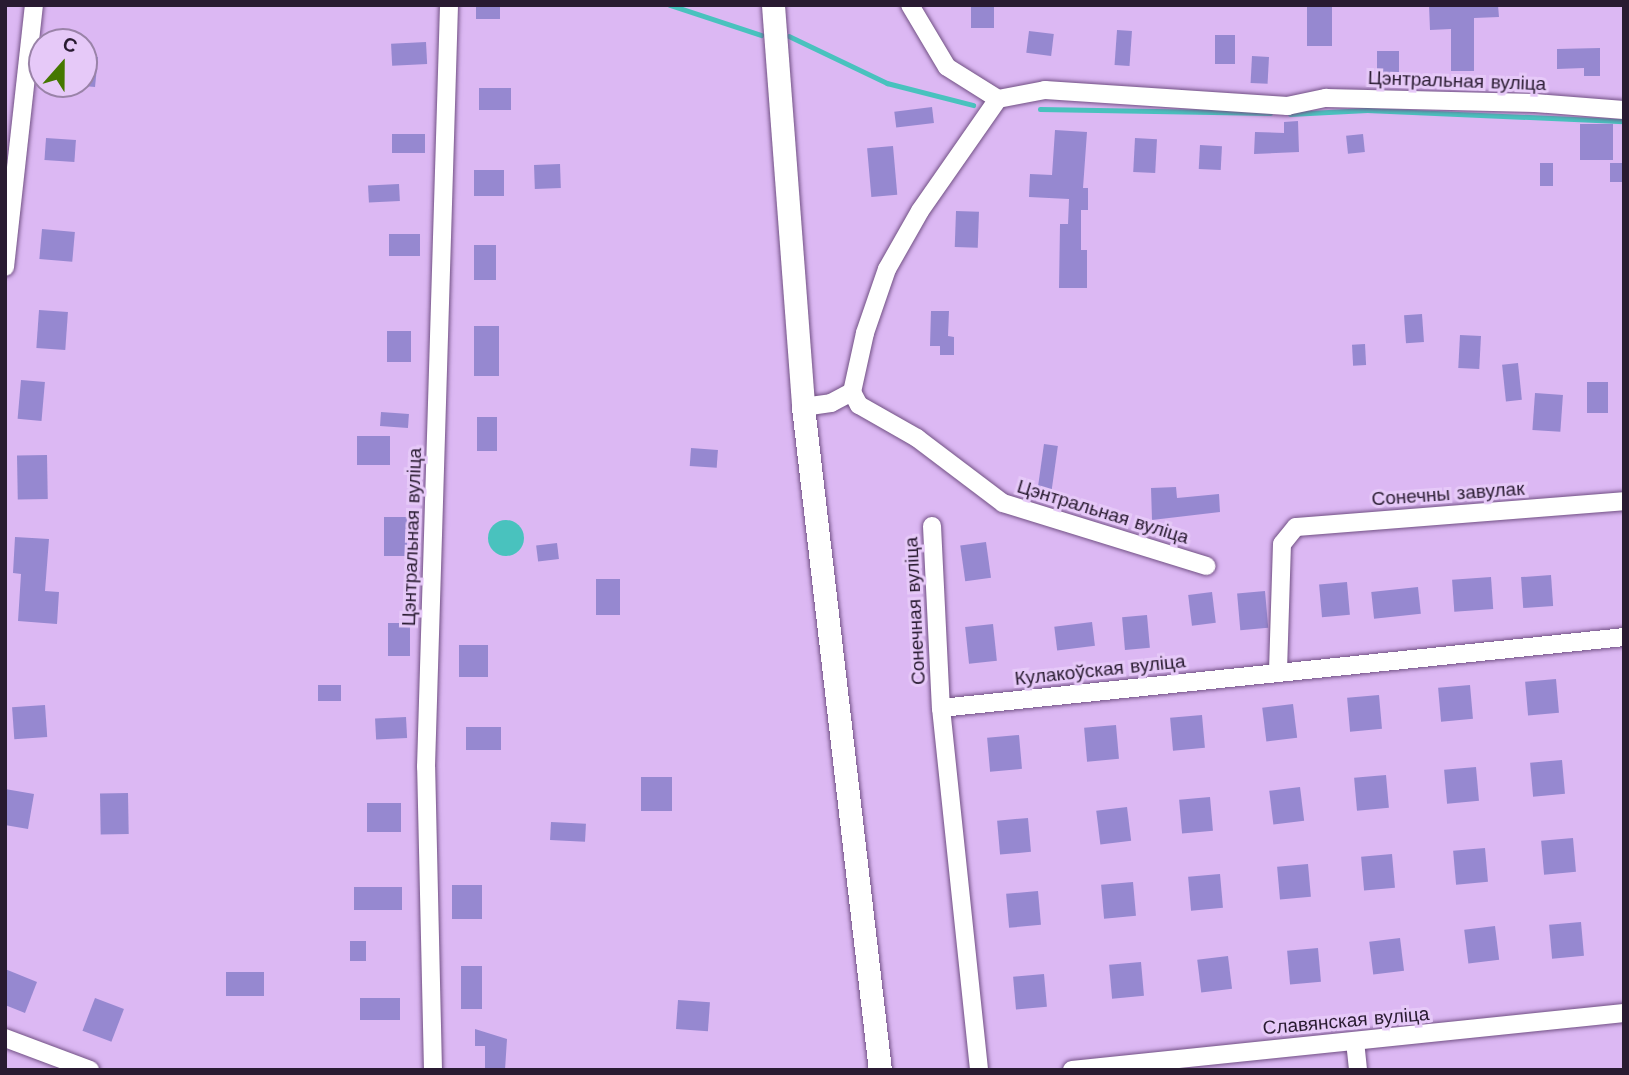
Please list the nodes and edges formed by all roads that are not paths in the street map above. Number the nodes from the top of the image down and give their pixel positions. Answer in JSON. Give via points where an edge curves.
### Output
{"nodes":[{"id":1,"x":34,"y":5,"type":"edge"},
{"id":2,"x":450,"y":5,"type":"edge"},
{"id":3,"x":773,"y":5,"type":"edge"},
{"id":4,"x":910,"y":5,"type":"edge"},
{"id":5,"x":998,"y":99,"type":"junction"},
{"id":6,"x":1624,"y":110,"type":"edge"},
{"id":7,"x":5,"y":267,"type":"edge"},
{"id":8,"x":852,"y":391,"type":"junction"},
{"id":9,"x":803,"y":407,"type":"junction"},
{"id":10,"x":1624,"y":501,"type":"edge"},
{"id":11,"x":932,"y":526,"type":"dead end"},
{"id":12,"x":1206,"y":566,"type":"dead end"},
{"id":13,"x":1624,"y":637,"type":"edge"},
{"id":14,"x":1279,"y":664,"type":"junction"},
{"id":15,"x":941,"y":701,"type":"junction"},
{"id":16,"x":1624,"y":1013,"type":"edge"},
{"id":17,"x":5,"y":1038,"type":"edge"},
{"id":18,"x":1355,"y":1041,"type":"junction"},
{"id":19,"x":90,"y":1070,"type":"edge"},
{"id":20,"x":433,"y":1070,"type":"edge"},
{"id":21,"x":880,"y":1070,"type":"edge"},
{"id":22,"x":979,"y":1070,"type":"edge"},
{"id":23,"x":1072,"y":1070,"type":"edge"},
{"id":24,"x":1358,"y":1070,"type":"edge"}],
"edges":[{"from":1,"to":7,"type":"street"},
{"from":2,"to":20,"type":"street","name":"Цэнтральная вуліца","via":[[426,767]]},
{"from":3,"to":9,"type":"main road"},
{"from":4,"to":5,"type":"street","via":[[947,67]]},
{"from":5,"to":6,"type":"street","name":"Цэнтральная вуліца","via":[[1045,90],[1263,106],[1326,98]]},
{"from":5,"to":8,"type":"street","via":[[920,211],[887,269]]},
{"from":8,"to":9,"type":"street","via":[[831,403]]},
{"from":8,"to":12,"type":"street","name":"Цэнтральная вуліца","via":[[859,405],[917,438],[1003,503]]},
{"from":9,"to":21,"type":"main road"},
{"from":10,"to":14,"type":"street","name":"Сонечны завулак","via":[[1296,527],[1282,544]]},
{"from":11,"to":15,"type":"street","name":"Сонечная вуліца"},
{"from":13,"to":14,"type":"street","name":"Кулакоўская вуліца"},
{"from":14,"to":15,"type":"street","name":"Кулакоўская вуліца"},
{"from":15,"to":22,"type":"street"},
{"from":16,"to":18,"type":"street","name":"Славянская вуліца"},
{"from":17,"to":19,"type":"street"},
{"from":18,"to":23,"type":"street","name":"Славянская вуліца"},
{"from":18,"to":24,"type":"street"}]}
